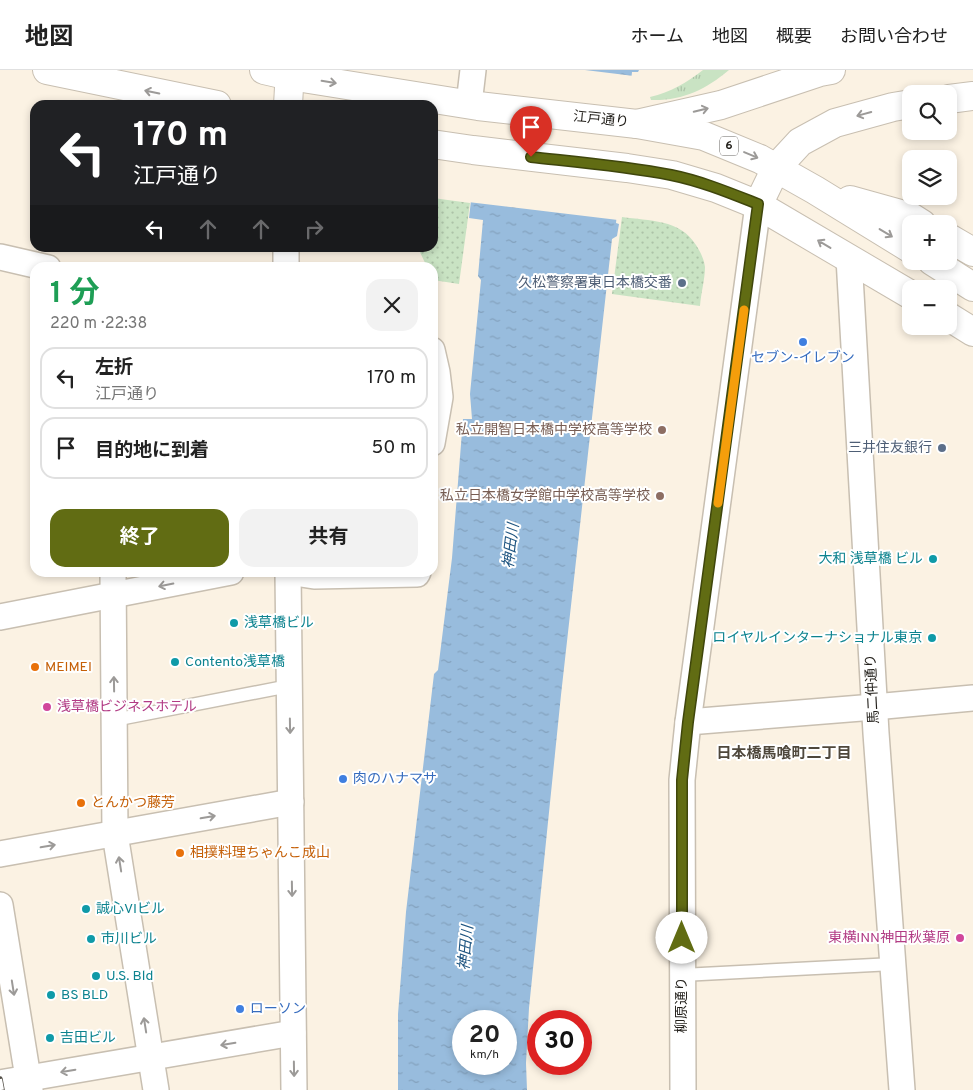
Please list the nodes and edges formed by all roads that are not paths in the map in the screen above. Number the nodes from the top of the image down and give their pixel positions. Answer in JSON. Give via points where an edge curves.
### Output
{"nodes":[{"id":1,"x":47,"y":70,"type":"edge"},
{"id":2,"x":264,"y":70,"type":"edge"},
{"id":3,"x":473,"y":70,"type":"edge"},
{"id":4,"x":822,"y":71,"type":"edge"},
{"id":5,"x":290,"y":73,"type":"edge"},
{"id":6,"x":973,"y":96,"type":"edge"},
{"id":7,"x":957,"y":98,"type":"edge"},
{"id":8,"x":193,"y":100,"type":"edge"},
{"id":9,"x":288,"y":100,"type":"edge"},
{"id":10,"x":474,"y":105,"type":"junction"},
{"id":11,"x":902,"y":106,"type":"edge"},
{"id":12,"x":637,"y":124,"type":"junction"},
{"id":13,"x":438,"y":145,"type":"edge"},
{"id":14,"x":776,"y":168,"type":"junction"},
{"id":15,"x":814,"y":190,"type":"junction"},
{"id":16,"x":758,"y":204,"type":"junction"},
{"id":17,"x":903,"y":215,"type":"edge"},
{"id":18,"x":957,"y":243,"type":"edge"},
{"id":19,"x":902,"y":244,"type":"edge"},
{"id":20,"x":973,"y":252,"type":"edge"},
{"id":21,"x":0,"y":257,"type":"edge"},
{"id":22,"x":849,"y":258,"type":"junction"},
{"id":23,"x":30,"y":264,"type":"edge"},
{"id":24,"x":947,"y":270,"type":"edge"},
{"id":25,"x":973,"y":286,"type":"edge"},
{"id":26,"x":902,"y":290,"type":"edge"},
{"id":27,"x":957,"y":322,"type":"edge"},
{"id":28,"x":973,"y":332,"type":"edge"},
{"id":29,"x":438,"y":386,"type":"edge"},
{"id":30,"x":438,"y":408,"type":"edge"},
{"id":31,"x":182,"y":577,"type":"edge"},
{"id":32,"x":288,"y":577,"type":"edge"},
{"id":33,"x":113,"y":584,"type":"edge"},
{"id":34,"x":0,"y":617,"type":"edge"},
{"id":35,"x":289,"y":686,"type":"junction"},
{"id":36,"x":973,"y":698,"type":"edge"},
{"id":37,"x":874,"y":707,"type":"junction"},
{"id":38,"x":114,"y":720,"type":"junction"},
{"id":39,"x":688,"y":722,"type":"junction"},
{"id":40,"x":290,"y":802,"type":"junction"},
{"id":41,"x":115,"y":834,"type":"junction"},
{"id":42,"x":0,"y":854,"type":"edge"},
{"id":43,"x":0,"y":905,"type":"edge"},
{"id":44,"x":893,"y":964,"type":"junction"},
{"id":45,"x":682,"y":975,"type":"junction"},
{"id":46,"x":293,"y":1033,"type":"junction"},
{"id":47,"x":150,"y":1058,"type":"junction"},
{"id":48,"x":0,"y":1083,"type":"edge"},
{"id":49,"x":29,"y":1084,"type":"edge"},
{"id":50,"x":156,"y":1090,"type":"edge"},
{"id":51,"x":294,"y":1090,"type":"edge"},
{"id":52,"x":683,"y":1090,"type":"edge"},
{"id":53,"x":902,"y":1090,"type":"edge"}],
"edges":[{"from":8,"to":1,"type":"main road","one_way":true},
{"from":2,"to":5,"type":"main road","name":"江戸通り","number":"6"},
{"from":3,"to":10,"type":"street"},
{"from":12,"to":4,"type":"main road","one_way":true,"via":[[721,105]]},
{"from":5,"to":9,"type":"main road"},
{"from":5,"to":10,"type":"main road","name":"江戸通り","number":"6","one_way":true},
{"from":6,"to":7,"type":"main road"},
{"from":10,"to":12,"type":"main road","name":"江戸通り","number":"6"},
{"from":11,"to":14,"type":"main road","one_way":true,"via":[[835,123],[800,142]]},
{"from":12,"to":14,"type":"main road","name":"江戸通り","number":"6","one_way":true,"via":[[704,136]]},
{"from":13,"to":16,"type":"main road","via":[[672,175]]},
{"from":14,"to":15,"type":"main road","name":"江戸通り","number":"6"},
{"from":14,"to":16,"type":"main road"},
{"from":15,"to":17,"type":"main road"},
{"from":15,"to":19,"type":"main road","name":"江戸通り","number":"6","one_way":true},
{"from":22,"to":16,"type":"main road","one_way":true},
{"from":16,"to":39,"type":"street","name":"柳原通り"},
{"from":18,"to":20,"type":"main road"},
{"from":21,"to":23,"type":"street"},
{"from":22,"to":26,"type":"main road"},
{"from":22,"to":37,"type":"street","name":"馬二仲通り"},
{"from":24,"to":25,"type":"main road"},
{"from":27,"to":28,"type":"main road"},
{"from":29,"to":30,"type":"street"},
{"from":31,"to":33,"type":"street","one_way":true},
{"from":32,"to":35,"type":"street"},
{"from":33,"to":34,"type":"street"},
{"from":38,"to":33,"type":"street","one_way":true},
{"from":35,"to":38,"type":"lane"},
{"from":35,"to":40,"type":"street","one_way":true},
{"from":36,"to":37,"type":"street"},
{"from":37,"to":39,"type":"street"},
{"from":37,"to":44,"type":"street","name":"馬二仲通り"},
{"from":38,"to":41,"type":"street"},
{"from":39,"to":45,"type":"street","name":"柳原通り","via":[[682,780]]},
{"from":41,"to":40,"type":"street","one_way":true},
{"from":40,"to":46,"type":"street","one_way":true},
{"from":42,"to":41,"type":"street","one_way":true},
{"from":47,"to":41,"type":"street","one_way":true},
{"from":43,"to":49,"type":"street","one_way":true},
{"from":44,"to":45,"type":"lane"},
{"from":44,"to":53,"type":"street","name":"馬二仲通り"},
{"from":45,"to":52,"type":"street","name":"柳原通り"},
{"from":46,"to":47,"type":"street","one_way":true},
{"from":46,"to":51,"type":"street","one_way":true},
{"from":47,"to":49,"type":"street","one_way":true},
{"from":47,"to":50,"type":"street"},
{"from":48,"to":49,"type":"street"}]}
